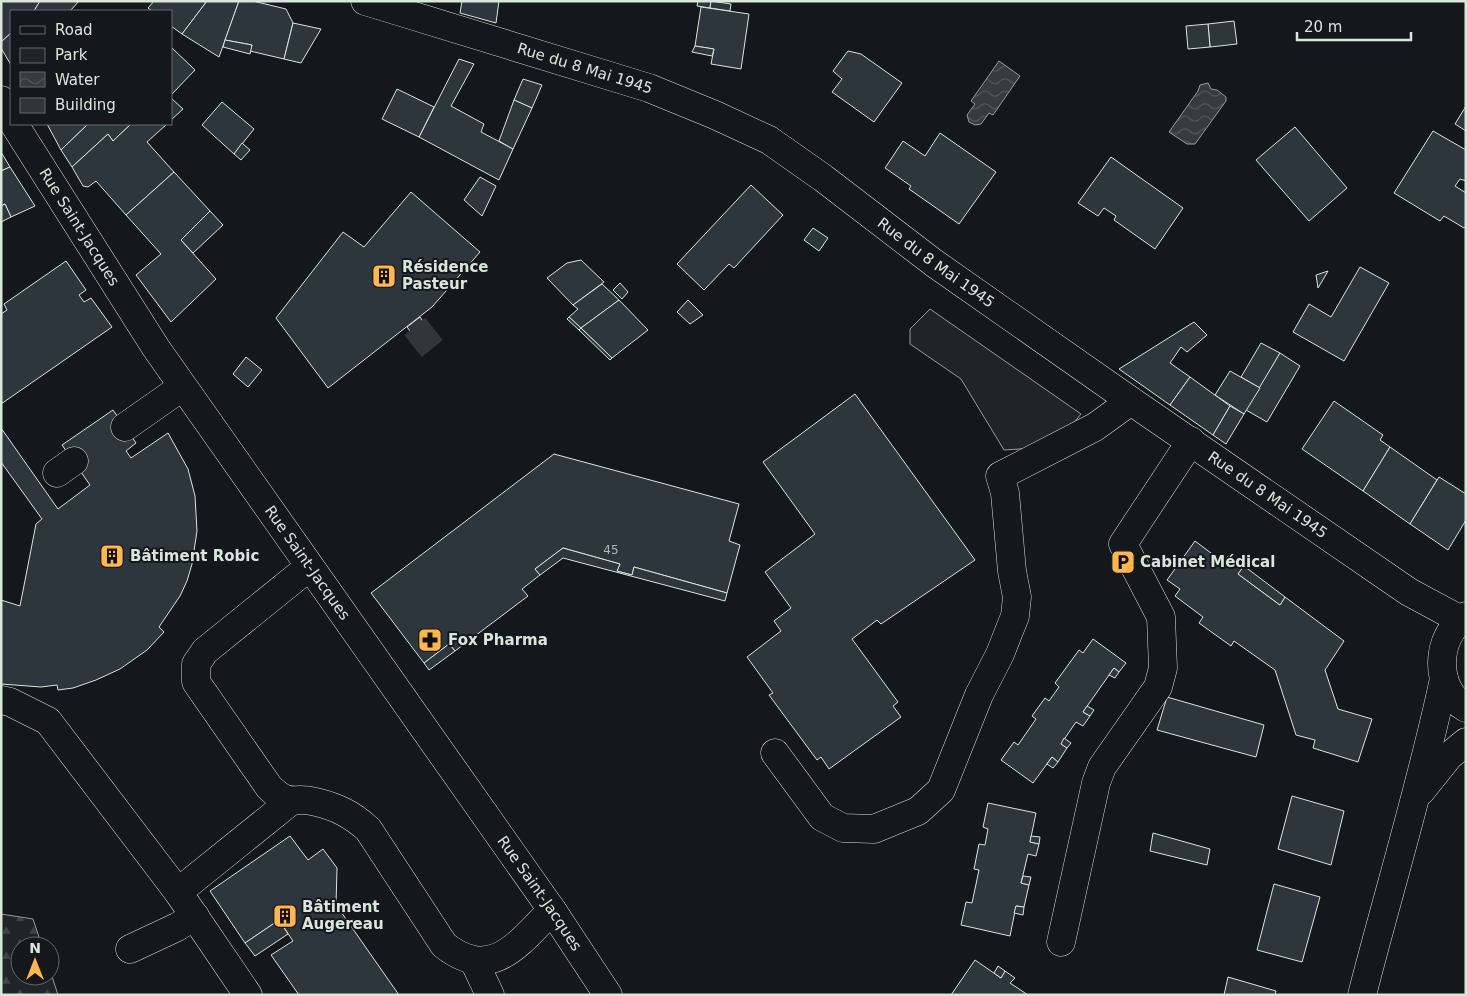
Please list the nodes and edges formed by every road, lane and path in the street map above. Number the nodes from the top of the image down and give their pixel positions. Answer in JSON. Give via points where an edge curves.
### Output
{"nodes":[{"id":1,"x":365,"y":1,"type":"edge"},
{"id":2,"x":1,"y":100,"type":"edge"},
{"id":3,"x":10,"y":116,"type":"edge"},
{"id":4,"x":15,"y":125,"type":"edge"},
{"id":5,"x":182,"y":387,"type":"junction"},
{"id":6,"x":1131,"y":401,"type":"junction"},
{"id":7,"x":125,"y":427,"type":"dead end"},
{"id":8,"x":1191,"y":441,"type":"junction"},
{"id":9,"x":309,"y":567,"type":"junction"},
{"id":10,"x":1463,"y":618,"type":"edge"},
{"id":11,"x":1444,"y":679,"type":"junction"},
{"id":12,"x":1,"y":700,"type":"edge"},
{"id":13,"x":1466,"y":708,"type":"edge"},
{"id":14,"x":1466,"y":742,"type":"edge"},
{"id":15,"x":776,"y":754,"type":"dead end"},
{"id":16,"x":1415,"y":798,"type":"junction"},
{"id":17,"x":291,"y":801,"type":"junction"},
{"id":18,"x":178,"y":892,"type":"junction"},
{"id":19,"x":552,"y":910,"type":"junction"},
{"id":20,"x":195,"y":916,"type":"junction"},
{"id":21,"x":1061,"y":942,"type":"dead end"},
{"id":22,"x":130,"y":949,"type":"dead end"},
{"id":23,"x":474,"y":961,"type":"junction"},
{"id":24,"x":248,"y":995,"type":"edge"},
{"id":25,"x":490,"y":995,"type":"edge"},
{"id":26,"x":608,"y":995,"type":"edge"},
{"id":27,"x":1362,"y":995,"type":"edge"}],
"edges":[{"from":1,"to":6,"type":"street","name":"Rue du 8 Mai 1945","via":[[649,88],[768,140],[934,263]]},
{"from":2,"to":3,"type":"street"},
{"from":4,"to":5,"type":"street","name":"Rue Saint-Jacques"},
{"from":5,"to":7,"type":"street"},
{"from":5,"to":9,"type":"street","name":"Rue Saint-Jacques"},
{"from":6,"to":8,"type":"street","name":"Rue du 8 Mai 1945"},
{"from":6,"to":15,"type":"street","via":[[1095,427],[1000,476],[1005,494],[1016,597],[1015,616],[941,790],[918,811],[874,829],[843,828],[822,817]]},
{"from":8,"to":10,"type":"street","name":"Rue du 8 Mai 1945","via":[[1409,592]]},
{"from":8,"to":21,"type":"street","via":[[1123,544],[1161,617],[1163,668],[1158,687],[1102,767],[1096,783]]},
{"from":9,"to":17,"type":"street","via":[[205,651],[196,664],[196,682],[207,698],[269,787],[280,798]]},
{"from":9,"to":19,"type":"street","name":"Rue Saint-Jacques"},
{"from":10,"to":11,"type":"street","via":[[1448,635],[1443,647]]},
{"from":11,"to":13,"type":"street","via":[[1451,694]]},
{"from":11,"to":16,"type":"street"},
{"from":12,"to":18,"type":"street","via":[[48,721]]},
{"from":14,"to":16,"type":"street","via":[[1449,756]]},
{"from":16,"to":27,"type":"street"},
{"from":17,"to":18,"type":"street"},
{"from":17,"to":23,"type":"street","via":[[329,805],[351,815],[368,829],[444,945],[456,955]]},
{"from":18,"to":20,"type":"street"},
{"from":19,"to":23,"type":"street","via":[[498,959]]},
{"from":19,"to":26,"type":"street","name":"Rue Saint-Jacques"},
{"from":20,"to":22,"type":"street"},
{"from":20,"to":24,"type":"street"},
{"from":23,"to":25,"type":"street"}]}
